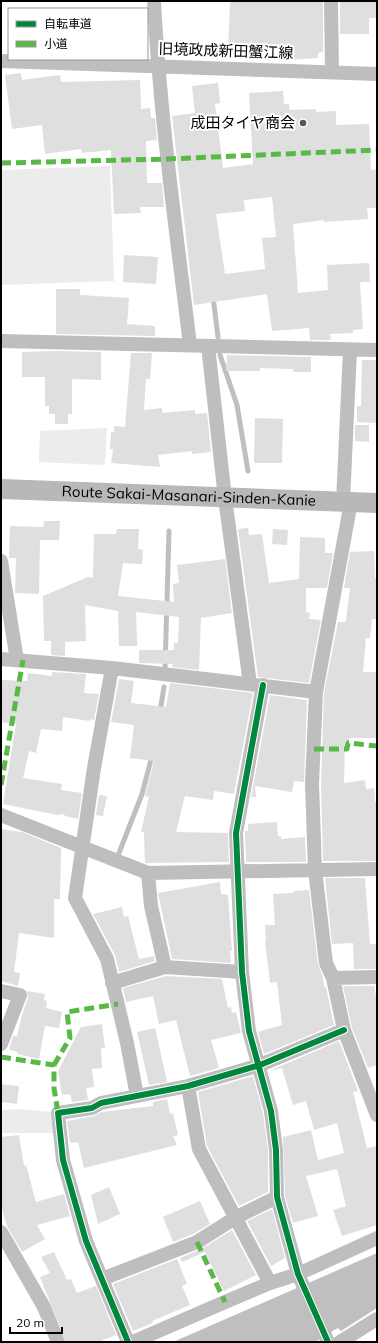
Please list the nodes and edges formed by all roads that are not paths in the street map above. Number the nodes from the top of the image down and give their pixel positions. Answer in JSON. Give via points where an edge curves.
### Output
{"nodes":[{"id":1,"x":154,"y":1,"type":"edge"},
{"id":2,"x":331,"y":1,"type":"edge"},
{"id":3,"x":1,"y":61,"type":"edge"},
{"id":4,"x":158,"y":66,"type":"junction"},
{"id":5,"x":332,"y":72,"type":"junction"},
{"id":6,"x":377,"y":74,"type":"edge"},
{"id":7,"x":1,"y":342,"type":"edge"},
{"id":8,"x":190,"y":345,"type":"junction"},
{"id":9,"x":208,"y":346,"type":"junction"},
{"id":10,"x":350,"y":350,"type":"junction"},
{"id":11,"x":377,"y":350,"type":"edge"},
{"id":12,"x":1,"y":490,"type":"edge"},
{"id":13,"x":226,"y":498,"type":"junction"},
{"id":14,"x":347,"y":502,"type":"junction"},
{"id":15,"x":377,"y":503,"type":"edge"},
{"id":16,"x":1,"y":561,"type":"edge"},
{"id":17,"x":1,"y":659,"type":"edge"},
{"id":18,"x":17,"y":660,"type":"junction"},
{"id":19,"x":112,"y":668,"type":"junction"},
{"id":20,"x":256,"y":685,"type":"junction"},
{"id":21,"x":316,"y":692,"type":"junction"},
{"id":22,"x":1,"y":816,"type":"edge"},
{"id":23,"x":82,"y":848,"type":"junction"},
{"id":24,"x":377,"y":869,"type":"edge"},
{"id":25,"x":315,"y":870,"type":"junction"},
{"id":26,"x":237,"y":872,"type":"junction"},
{"id":27,"x":148,"y":873,"type":"junction"},
{"id":28,"x":165,"y":967,"type":"junction"},
{"id":29,"x":242,"y":972,"type":"junction"},
{"id":30,"x":377,"y":977,"type":"edge"},
{"id":31,"x":333,"y":978,"type":"junction"},
{"id":32,"x":112,"y":983,"type":"junction"},
{"id":33,"x":1,"y":990,"type":"edge"},
{"id":34,"x":344,"y":1030,"type":"junction"},
{"id":35,"x":1,"y":1044,"type":"edge"},
{"id":36,"x":260,"y":1065,"type":"junction"},
{"id":37,"x":188,"y":1086,"type":"junction"},
{"id":38,"x":137,"y":1096,"type":"junction"},
{"id":39,"x":377,"y":1115,"type":"edge"},
{"id":40,"x":277,"y":1197,"type":"junction"},
{"id":41,"x":235,"y":1218,"type":"junction"},
{"id":42,"x":1,"y":1232,"type":"edge"},
{"id":43,"x":377,"y":1238,"type":"edge"},
{"id":44,"x":298,"y":1274,"type":"junction"},
{"id":45,"x":102,"y":1279,"type":"junction"},
{"id":46,"x":270,"y":1283,"type":"junction"},
{"id":47,"x":377,"y":1319,"type":"edge"},
{"id":48,"x":58,"y":1342,"type":"edge"},
{"id":49,"x":128,"y":1342,"type":"edge"},
{"id":50,"x":134,"y":1342,"type":"edge"},
{"id":51,"x":328,"y":1342,"type":"edge"},
{"id":52,"x":340,"y":1342,"type":"edge"}],
"edges":[{"from":1,"to":4,"type":"street"},
{"from":2,"to":5,"type":"street"},
{"from":3,"to":4,"type":"street","name":"旧境政成新田蟹江線"},
{"from":4,"to":5,"type":"street","name":"旧境政成新田蟹江線"},
{"from":4,"to":8,"type":"street"},
{"from":5,"to":6,"type":"street","name":"旧境政成新田蟹江線"},
{"from":7,"to":8,"type":"street"},
{"from":8,"to":9,"type":"street"},
{"from":9,"to":10,"type":"street"},
{"from":9,"to":13,"type":"street"},
{"from":10,"to":11,"type":"street"},
{"from":10,"to":14,"type":"street"},
{"from":12,"to":13,"type":"main road","name":"Route Sakai-Masanari-Sinden-Kanie"},
{"from":13,"to":14,"type":"main road","name":"Route Sakai-Masanari-Sinden-Kanie"},
{"from":13,"to":20,"type":"street"},
{"from":14,"to":15,"type":"main road","name":"Route Sakai-Masanari-Sinden-Kanie"},
{"from":14,"to":21,"type":"street"},
{"from":16,"to":18,"type":"street"},
{"from":17,"to":18,"type":"street"},
{"from":18,"to":19,"type":"street"},
{"from":19,"to":20,"type":"street"},
{"from":19,"to":23,"type":"street"},
{"from":20,"to":21,"type":"street"},
{"from":20,"to":26,"type":"street","via":[[236,833]]},
{"from":21,"to":25,"type":"street","via":[[312,784]]},
{"from":22,"to":23,"type":"street"},
{"from":23,"to":27,"type":"street"},
{"from":23,"to":32,"type":"street","via":[[75,898],[107,959]]},
{"from":24,"to":25,"type":"street"},
{"from":25,"to":26,"type":"street"},
{"from":25,"to":31,"type":"street","via":[[326,963]]},
{"from":26,"to":27,"type":"street"},
{"from":26,"to":29,"type":"street"},
{"from":27,"to":28,"type":"street","via":[[151,906]]},
{"from":28,"to":29,"type":"street"},
{"from":28,"to":32,"type":"street"},
{"from":29,"to":36,"type":"street","via":[[249,1031]]},
{"from":30,"to":31,"type":"street"},
{"from":31,"to":34,"type":"street"},
{"from":32,"to":38,"type":"street"},
{"from":33,"to":35,"type":"street","via":[[20,995]]},
{"from":34,"to":36,"type":"street"},
{"from":34,"to":39,"type":"street"},
{"from":36,"to":37,"type":"street"},
{"from":36,"to":40,"type":"street","via":[[276,1150]]},
{"from":37,"to":38,"type":"street"},
{"from":37,"to":41,"type":"street","via":[[199,1149]]},
{"from":38,"to":45,"type":"street","via":[[101,1103],[92,1108],[58,1113],[63,1160],[86,1241]]},
{"from":40,"to":41,"type":"street"},
{"from":40,"to":44,"type":"street"},
{"from":41,"to":45,"type":"street","via":[[198,1242]]},
{"from":41,"to":46,"type":"street"},
{"from":42,"to":48,"type":"street","via":[[44,1307]]},
{"from":43,"to":44,"type":"street"},
{"from":44,"to":46,"type":"street"},
{"from":44,"to":51,"type":"street"},
{"from":45,"to":49,"type":"street"},
{"from":46,"to":50,"type":"street"},
{"from":47,"to":52,"type":"street"}]}
